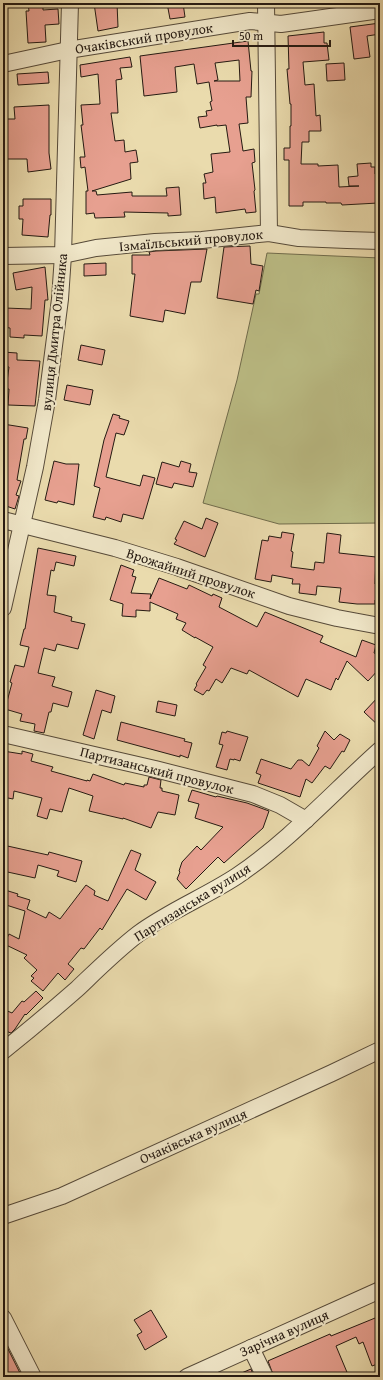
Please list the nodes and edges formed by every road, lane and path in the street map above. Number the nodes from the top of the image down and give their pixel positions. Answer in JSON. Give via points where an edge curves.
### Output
{"nodes":[{"id":1,"x":70,"y":3,"type":"edge"},
{"id":2,"x":266,"y":3,"type":"edge"},
{"id":3,"x":380,"y":10,"type":"edge"},
{"id":4,"x":266,"y":23,"type":"junction"},
{"id":5,"x":68,"y":50,"type":"junction"},
{"id":6,"x":3,"y":64,"type":"edge"},
{"id":7,"x":269,"y":233,"type":"junction"},
{"id":8,"x":380,"y":240,"type":"edge"},
{"id":9,"x":63,"y":255,"type":"junction"},
{"id":10,"x":3,"y":256,"type":"edge"},
{"id":11,"x":3,"y":520,"type":"edge"},
{"id":12,"x":22,"y":525,"type":"junction"},
{"id":13,"x":3,"y":608,"type":"edge"},
{"id":14,"x":380,"y":626,"type":"edge"},
{"id":15,"x":3,"y":734,"type":"edge"},
{"id":16,"x":380,"y":750,"type":"edge"},
{"id":17,"x":306,"y":820,"type":"junction"},
{"id":18,"x":380,"y":1050,"type":"edge"},
{"id":19,"x":3,"y":1051,"type":"edge"},
{"id":20,"x":3,"y":1216,"type":"edge"},
{"id":21,"x":380,"y":1290,"type":"edge"},
{"id":22,"x":3,"y":1318,"type":"edge"},
{"id":23,"x":251,"y":1348,"type":"junction"},
{"id":24,"x":33,"y":1377,"type":"edge"},
{"id":25,"x":187,"y":1377,"type":"edge"},
{"id":26,"x":265,"y":1377,"type":"edge"}],
"edges":[{"from":1,"to":5,"type":"street","name":"вулиця Дмитра Олійника"},
{"from":2,"to":4,"type":"street"},
{"from":3,"to":4,"type":"street","name":"Очаківський провулок","via":[[281,24]]},
{"from":4,"to":5,"type":"street","name":"Очаківський провулок","via":[[250,21]]},
{"from":4,"to":7,"type":"street"},
{"from":5,"to":6,"type":"street","name":"Очаківський провулок"},
{"from":5,"to":9,"type":"street","name":"вулиця Дмитра Олійника"},
{"from":7,"to":8,"type":"street","name":"Ізмаїльський провулок","via":[[299,238]]},
{"from":7,"to":9,"type":"street","name":"Ізмаїльський провулок","via":[[96,248]]},
{"from":9,"to":10,"type":"street","name":"Ізмаїльський провулок"},
{"from":9,"to":12,"type":"street","name":"вулиця Дмитра Олійника","via":[[47,400]]},
{"from":11,"to":12,"type":"street","name":"Врожайний провулок"},
{"from":12,"to":13,"type":"street","name":"вулиця Дмитра Олійника"},
{"from":12,"to":14,"type":"street","name":"Врожайний провулок","via":[[115,548],[289,606]]},
{"from":15,"to":17,"type":"street","name":"Партизанський провулок","via":[[253,794],[280,805]]},
{"from":16,"to":17,"type":"street","name":"Партизанська вулиця"},
{"from":17,"to":19,"type":"street","name":"Партизанська вулиця","via":[[237,875],[138,934]]},
{"from":18,"to":20,"type":"street","name":"Очаківська вулиця","via":[[62,1196]]},
{"from":21,"to":23,"type":"street","name":"Зарічна вулиця"},
{"from":22,"to":24,"type":"street"},
{"from":23,"to":25,"type":"street","name":"Зарічна вулиця"},
{"from":23,"to":26,"type":"street"}]}
